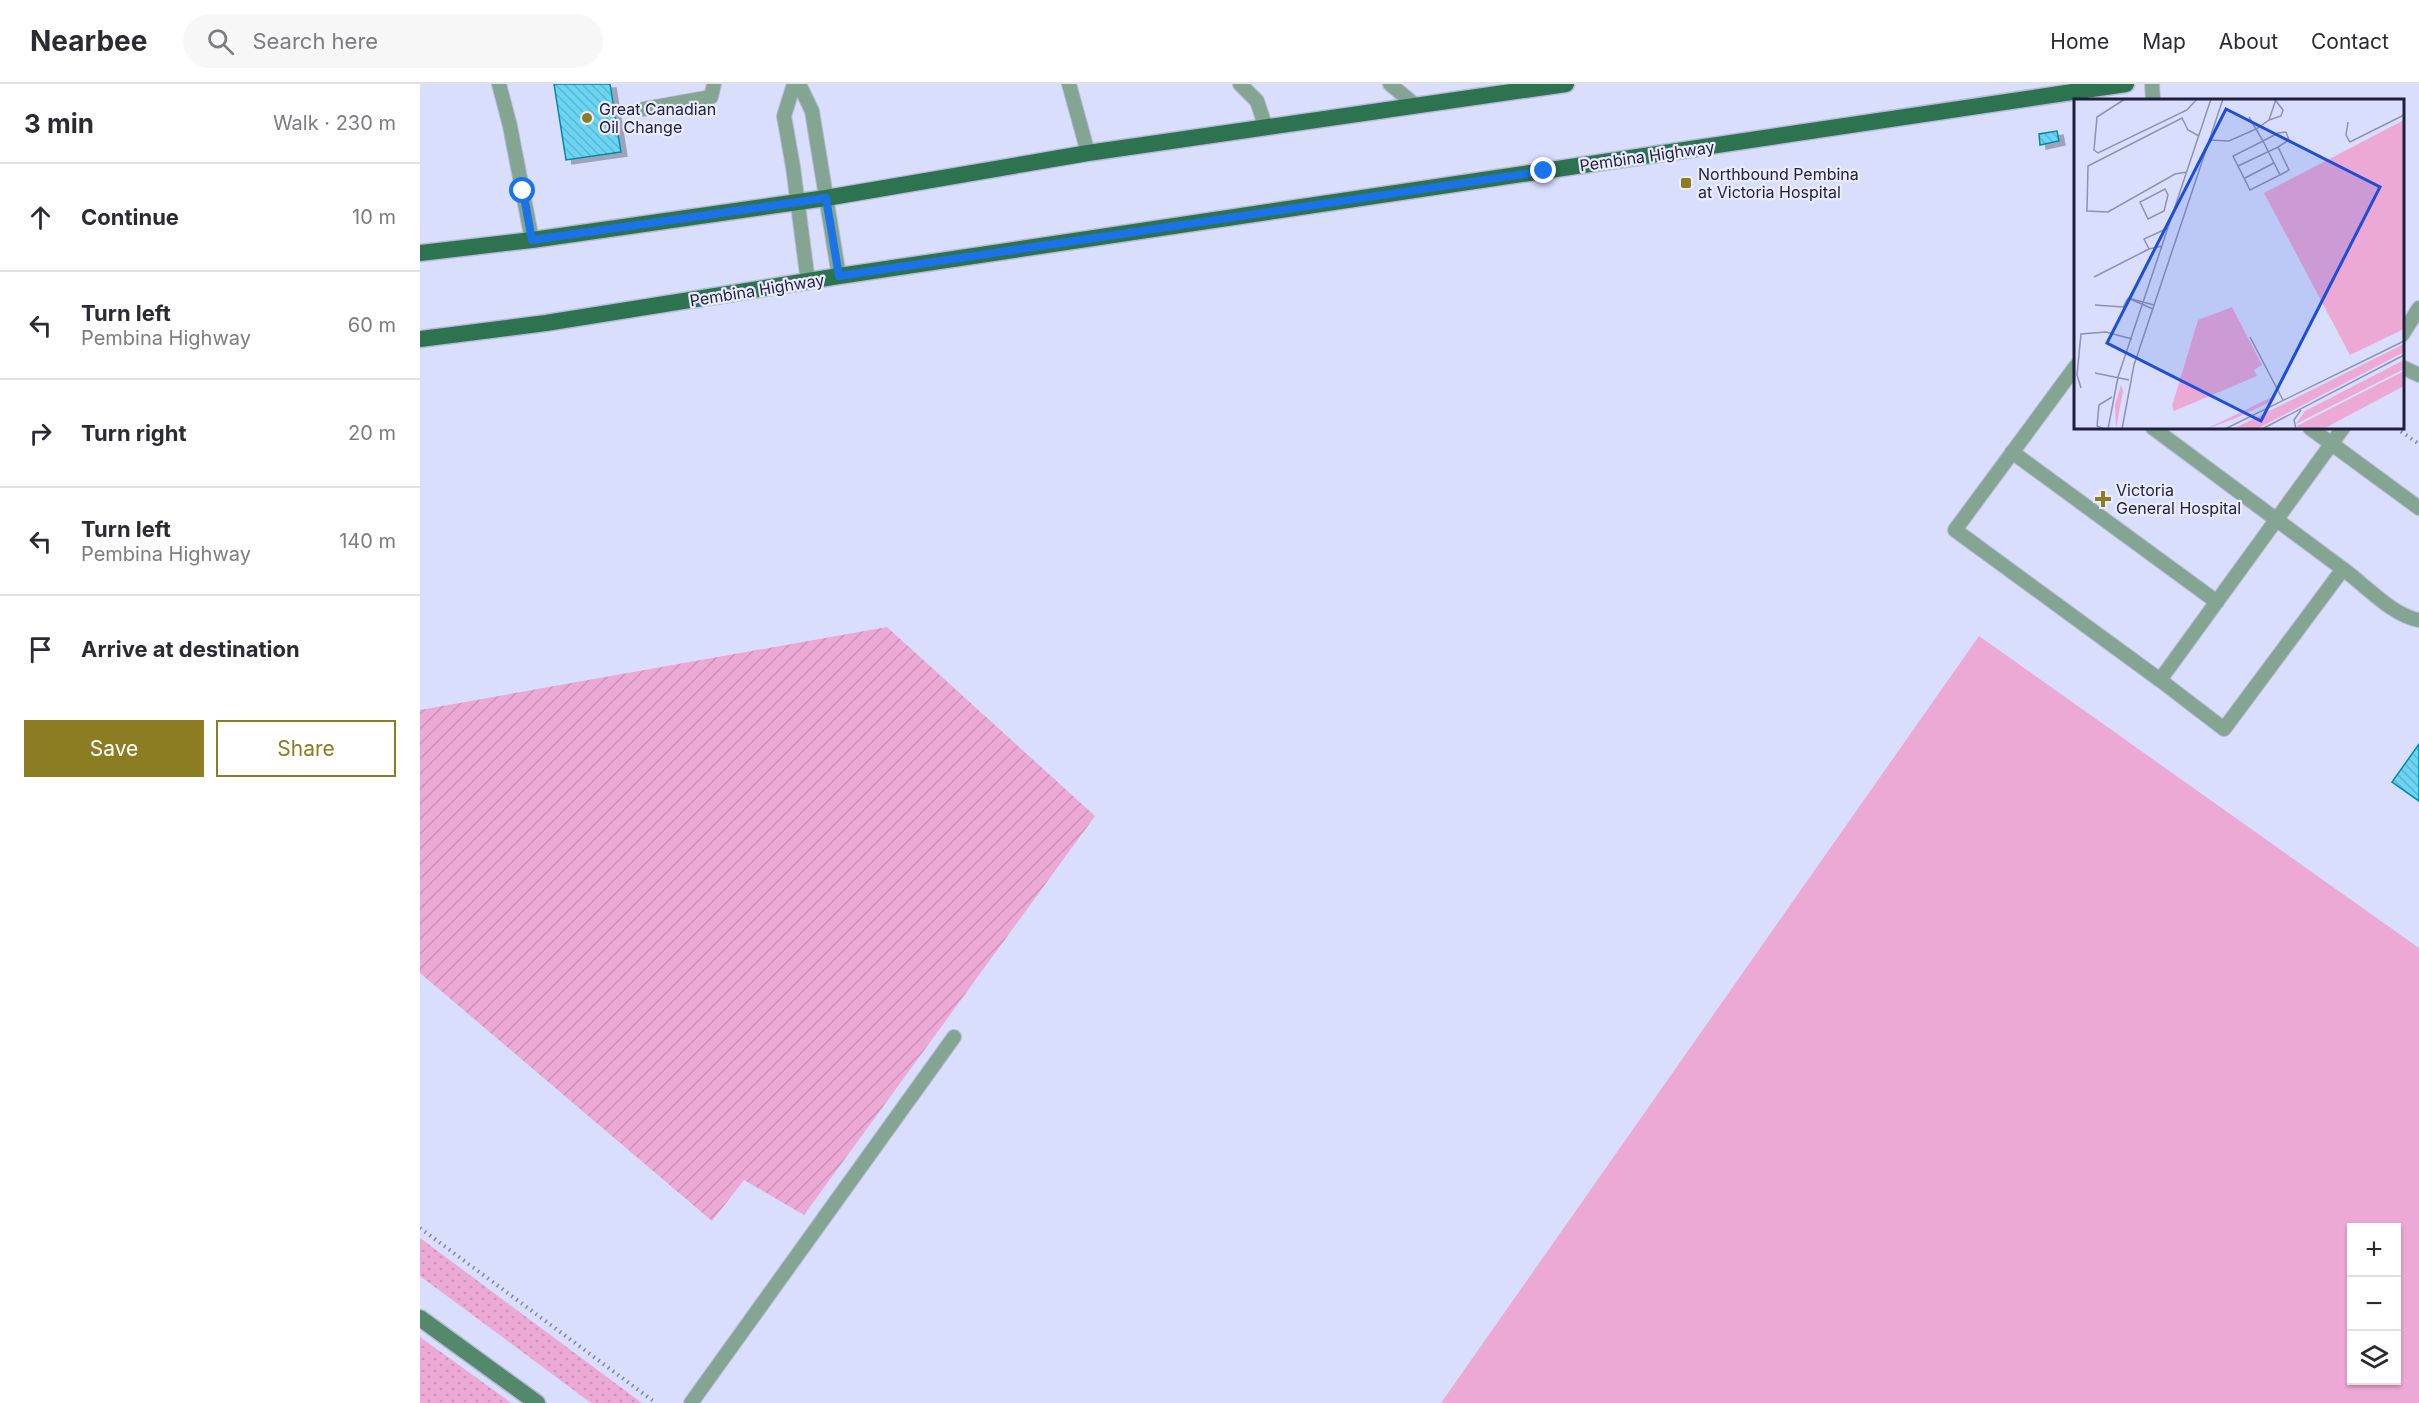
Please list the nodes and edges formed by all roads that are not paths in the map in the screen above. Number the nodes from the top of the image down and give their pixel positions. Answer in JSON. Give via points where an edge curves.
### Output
{"nodes":[{"id":1,"x":499,"y":84,"type":"edge"},
{"id":2,"x":714,"y":84,"type":"edge"},
{"id":3,"x":794,"y":84,"type":"edge"},
{"id":4,"x":799,"y":84,"type":"edge"},
{"id":5,"x":1069,"y":84,"type":"edge"},
{"id":6,"x":1240,"y":84,"type":"edge"},
{"id":7,"x":1390,"y":84,"type":"edge"},
{"id":8,"x":1566,"y":84,"type":"edge"},
{"id":9,"x":2126,"y":84,"type":"edge"},
{"id":10,"x":2152,"y":84,"type":"edge"},
{"id":11,"x":1505,"y":88,"type":"edge"},
{"id":12,"x":2153,"y":99,"type":"edge"},
{"id":13,"x":1415,"y":105,"type":"junction"},
{"id":14,"x":644,"y":109,"type":"dead end"},
{"id":15,"x":1266,"y":128,"type":"junction"},
{"id":16,"x":1088,"y":153,"type":"junction"},
{"id":17,"x":826,"y":198,"type":"junction"},
{"id":18,"x":798,"y":202,"type":"junction"},
{"id":19,"x":532,"y":240,"type":"junction"},
{"id":20,"x":420,"y":253,"type":"edge"},
{"id":21,"x":839,"y":276,"type":"junction"},
{"id":22,"x":808,"y":282,"type":"junction"},
{"id":23,"x":2419,"y":308,"type":"edge"},
{"id":24,"x":2404,"y":333,"type":"edge"},
{"id":25,"x":420,"y":339,"type":"edge"},
{"id":26,"x":2404,"y":368,"type":"edge"},
{"id":27,"x":2074,"y":369,"type":"edge"},
{"id":28,"x":2419,"y":375,"type":"edge"},
{"id":29,"x":2154,"y":429,"type":"edge"},
{"id":30,"x":2311,"y":429,"type":"edge"},
{"id":31,"x":2342,"y":429,"type":"edge"},
{"id":32,"x":2332,"y":444,"type":"junction"},
{"id":33,"x":2012,"y":452,"type":"junction"},
{"id":34,"x":2419,"y":508,"type":"edge"},
{"id":35,"x":2277,"y":520,"type":"junction"},
{"id":36,"x":2343,"y":569,"type":"junction"},
{"id":37,"x":2217,"y":602,"type":"junction"},
{"id":38,"x":2419,"y":620,"type":"edge"},
{"id":39,"x":2160,"y":680,"type":"junction"},
{"id":40,"x":954,"y":1037,"type":"dead end"},
{"id":41,"x":420,"y":1318,"type":"edge"},
{"id":42,"x":537,"y":1403,"type":"edge"},
{"id":43,"x":691,"y":1403,"type":"edge"}],
"edges":[{"from":1,"to":19,"type":"lane"},
{"from":2,"to":14,"type":"lane","via":[[711,97]]},
{"from":3,"to":18,"type":"lane","via":[[784,116]]},
{"from":4,"to":17,"type":"lane","via":[[812,111]]},
{"from":5,"to":16,"type":"lane"},
{"from":6,"to":15,"type":"lane","via":[[1257,101]]},
{"from":7,"to":13,"type":"lane"},
{"from":8,"to":11,"type":"main road"},
{"from":9,"to":21,"type":"main road","name":"Pembina Highway"},
{"from":10,"to":12,"type":"lane"},
{"from":11,"to":13,"type":"main road"},
{"from":13,"to":15,"type":"main road"},
{"from":15,"to":16,"type":"main road"},
{"from":16,"to":17,"type":"main road"},
{"from":17,"to":18,"type":"main road"},
{"from":17,"to":21,"type":"lane"},
{"from":18,"to":19,"type":"main road"},
{"from":18,"to":22,"type":"lane"},
{"from":19,"to":20,"type":"main road"},
{"from":21,"to":22,"type":"main road","name":"Pembina Highway"},
{"from":22,"to":25,"type":"main road","name":"Pembina Highway"},
{"from":23,"to":24,"type":"lane"},
{"from":26,"to":28,"type":"lane"},
{"from":27,"to":33,"type":"lane"},
{"from":29,"to":35,"type":"lane"},
{"from":30,"to":32,"type":"lane"},
{"from":31,"to":32,"type":"lane"},
{"from":32,"to":34,"type":"lane"},
{"from":32,"to":35,"type":"lane"},
{"from":33,"to":37,"type":"lane"},
{"from":33,"to":39,"type":"lane","via":[[1955,530]]},
{"from":35,"to":36,"type":"lane"},
{"from":35,"to":37,"type":"lane"},
{"from":36,"to":38,"type":"lane","via":[[2394,611]]},
{"from":36,"to":39,"type":"lane","via":[[2224,729]]},
{"from":37,"to":39,"type":"lane"},
{"from":40,"to":43,"type":"lane"},
{"from":41,"to":42,"type":"main road"}]}
